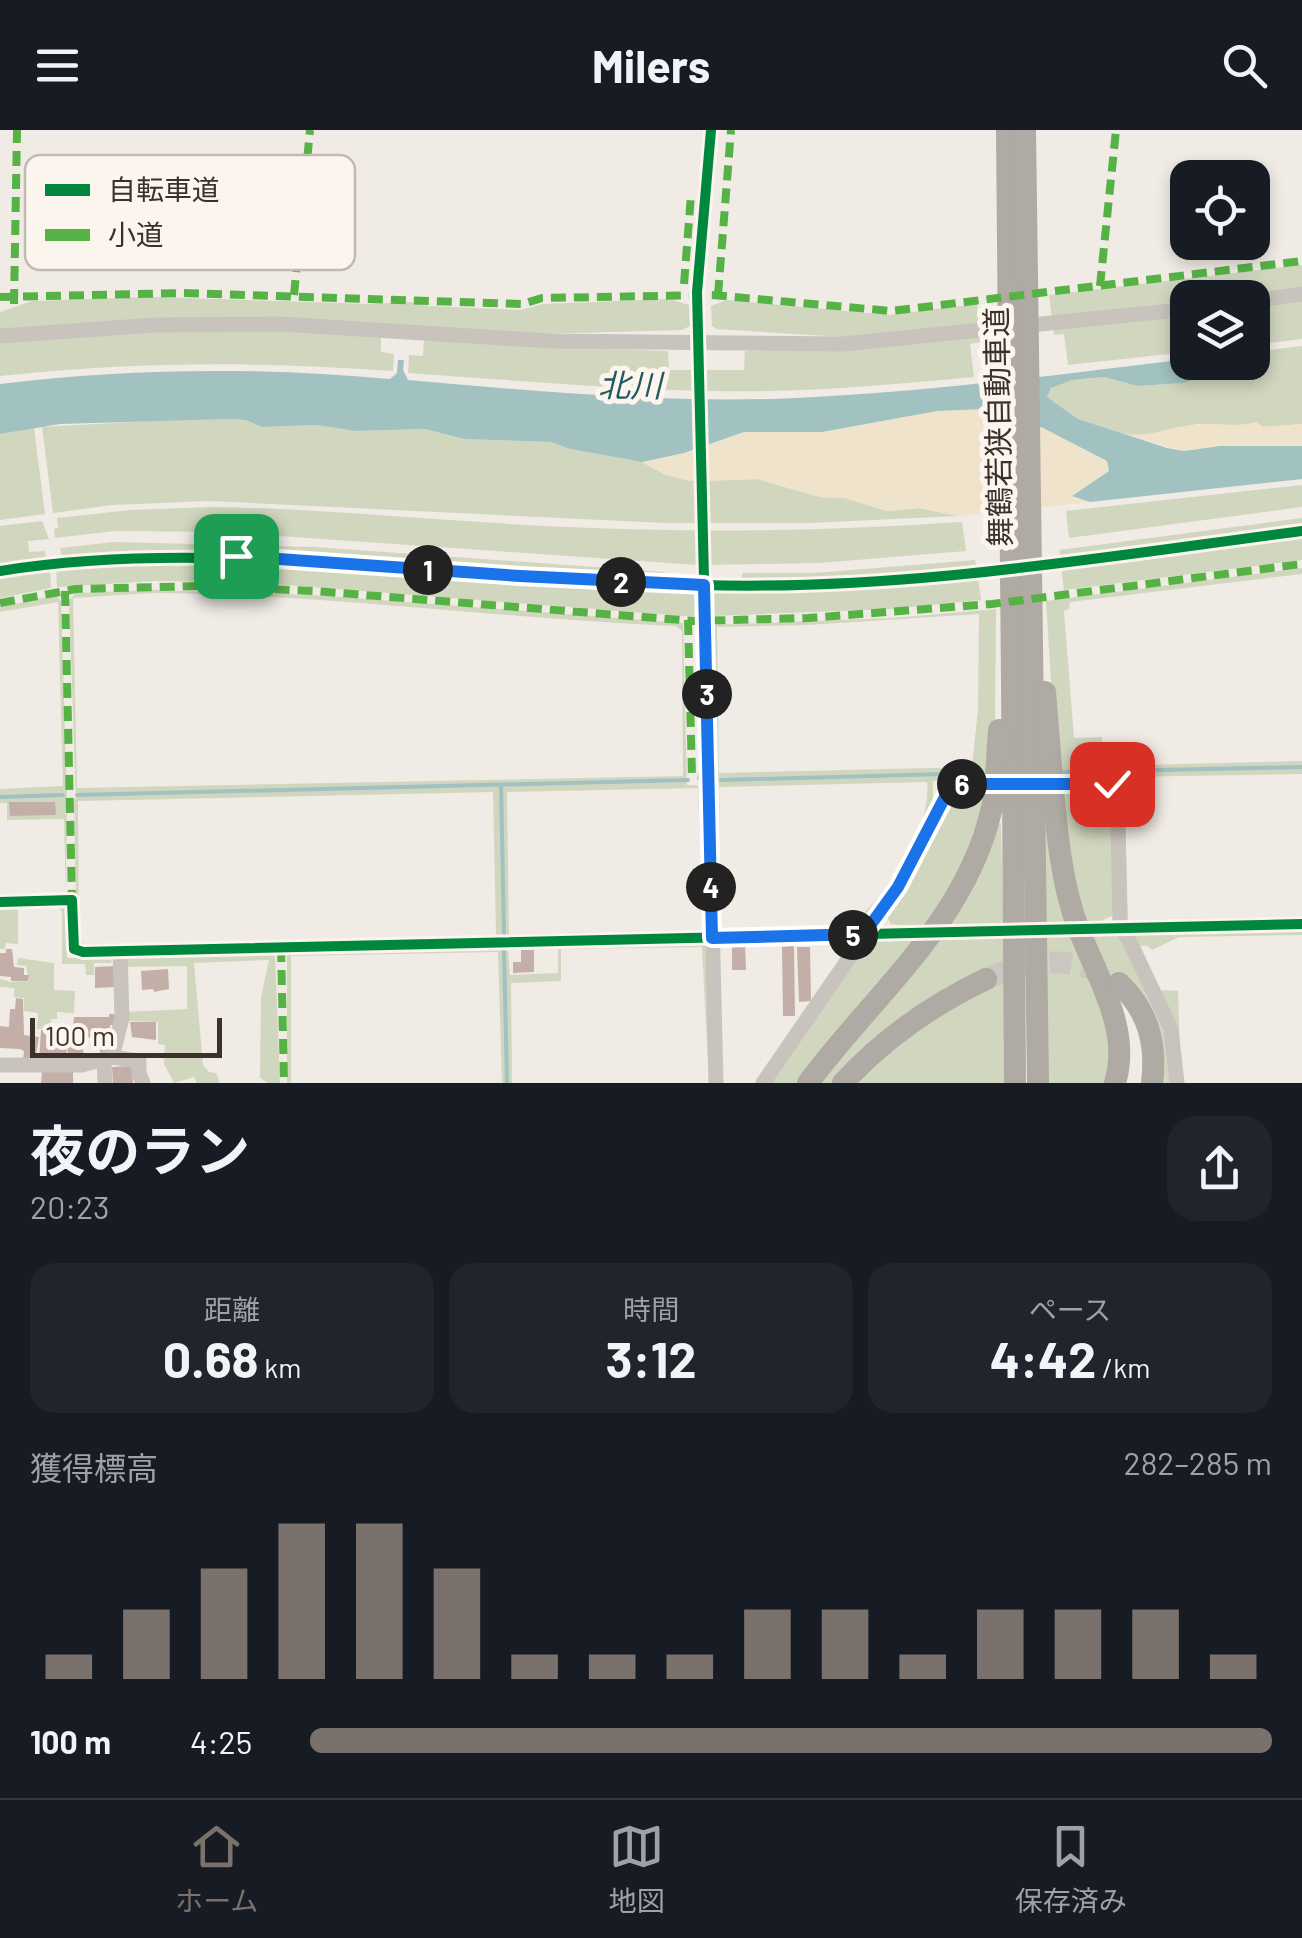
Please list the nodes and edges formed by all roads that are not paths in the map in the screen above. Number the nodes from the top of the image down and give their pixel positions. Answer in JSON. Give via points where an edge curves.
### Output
{"nodes":[{"id":1,"x":711,"y":130,"type":"edge"},
{"id":2,"x":1006,"y":130,"type":"edge"},
{"id":3,"x":1025,"y":130,"type":"edge"},
{"id":4,"x":1302,"y":294,"type":"edge"},
{"id":5,"x":1270,"y":298,"type":"edge"},
{"id":6,"x":1170,"y":311,"type":"edge"},
{"id":7,"x":0,"y":336,"type":"edge"},
{"id":8,"x":699,"y":349,"type":"junction"},
{"id":9,"x":1024,"y":792,"type":"junction"},
{"id":10,"x":0,"y":902,"type":"edge"},
{"id":11,"x":1302,"y":924,"type":"edge"},
{"id":12,"x":1112,"y":928,"type":"junction"},
{"id":13,"x":864,"y":934,"type":"junction"},
{"id":14,"x":895,"y":934,"type":"tunnel mouth"},
{"id":15,"x":712,"y":938,"type":"junction"},
{"id":16,"x":120,"y":951,"type":"junction"},
{"id":17,"x":986,"y":979,"type":"tunnel mouth"},
{"id":18,"x":1119,"y":982,"type":"tunnel mouth"},
{"id":19,"x":108,"y":1058,"type":"junction"},
{"id":20,"x":3,"y":1065,"type":"edge"},
{"id":21,"x":6,"y":1083,"type":"edge"},
{"id":22,"x":105,"y":1083,"type":"edge"},
{"id":23,"x":143,"y":1083,"type":"edge"},
{"id":24,"x":716,"y":1083,"type":"edge"},
{"id":25,"x":763,"y":1083,"type":"edge"},
{"id":26,"x":808,"y":1083,"type":"edge"},
{"id":27,"x":843,"y":1083,"type":"edge"},
{"id":28,"x":1015,"y":1083,"type":"edge"},
{"id":29,"x":1038,"y":1083,"type":"edge"},
{"id":30,"x":1116,"y":1083,"type":"edge"},
{"id":31,"x":1152,"y":1083,"type":"edge"},
{"id":32,"x":1177,"y":1083,"type":"edge"}],
"edges":[{"from":1,"to":8,"type":"street","via":[[700,236]]},
{"from":2,"to":9,"type":"highway","name":"舞鶴若狭自動車道","bridge":true,"via":[[1010,420],[1000,484],[1001,687]]},
{"from":3,"to":9,"type":"highway","name":"舞鶴若狭自動車道","bridge":true},
{"from":4,"to":5,"type":"street"},
{"from":6,"to":8,"type":"street","via":[[844,344]]},
{"from":7,"to":8,"type":"street","via":[[280,324]]},
{"from":8,"to":15,"type":"street"},
{"from":9,"to":26,"type":"highway","via":[[938,926]]},
{"from":9,"to":28,"type":"highway"},
{"from":9,"to":29,"type":"highway"},
{"from":9,"to":30,"type":"highway","via":[[1118,1034]]},
{"from":10,"to":16,"type":"street","via":[[72,900],[74,949]]},
{"from":11,"to":12,"type":"street"},
{"from":12,"to":13,"type":"street","via":[[1118,819],[1112,784],[961,784],[947,793],[898,887]]},
{"from":12,"to":32,"type":"street","via":[[1128,938],[1166,1016]]},
{"from":13,"to":14,"type":"street"},
{"from":13,"to":15,"type":"street"},
{"from":13,"to":25,"type":"street"},
{"from":15,"to":16,"type":"street"},
{"from":15,"to":24,"type":"street"},
{"from":16,"to":19,"type":"street","via":[[122,1018]]},
{"from":17,"to":27,"type":"highway","via":[[902,1029]]},
{"from":18,"to":31,"type":"highway","via":[[1147,1021]]},
{"from":19,"to":20,"type":"street","via":[[82,1065]]},
{"from":19,"to":22,"type":"street"},
{"from":19,"to":23,"type":"street","via":[[139,1062]]},
{"from":20,"to":21,"type":"street"}]}
